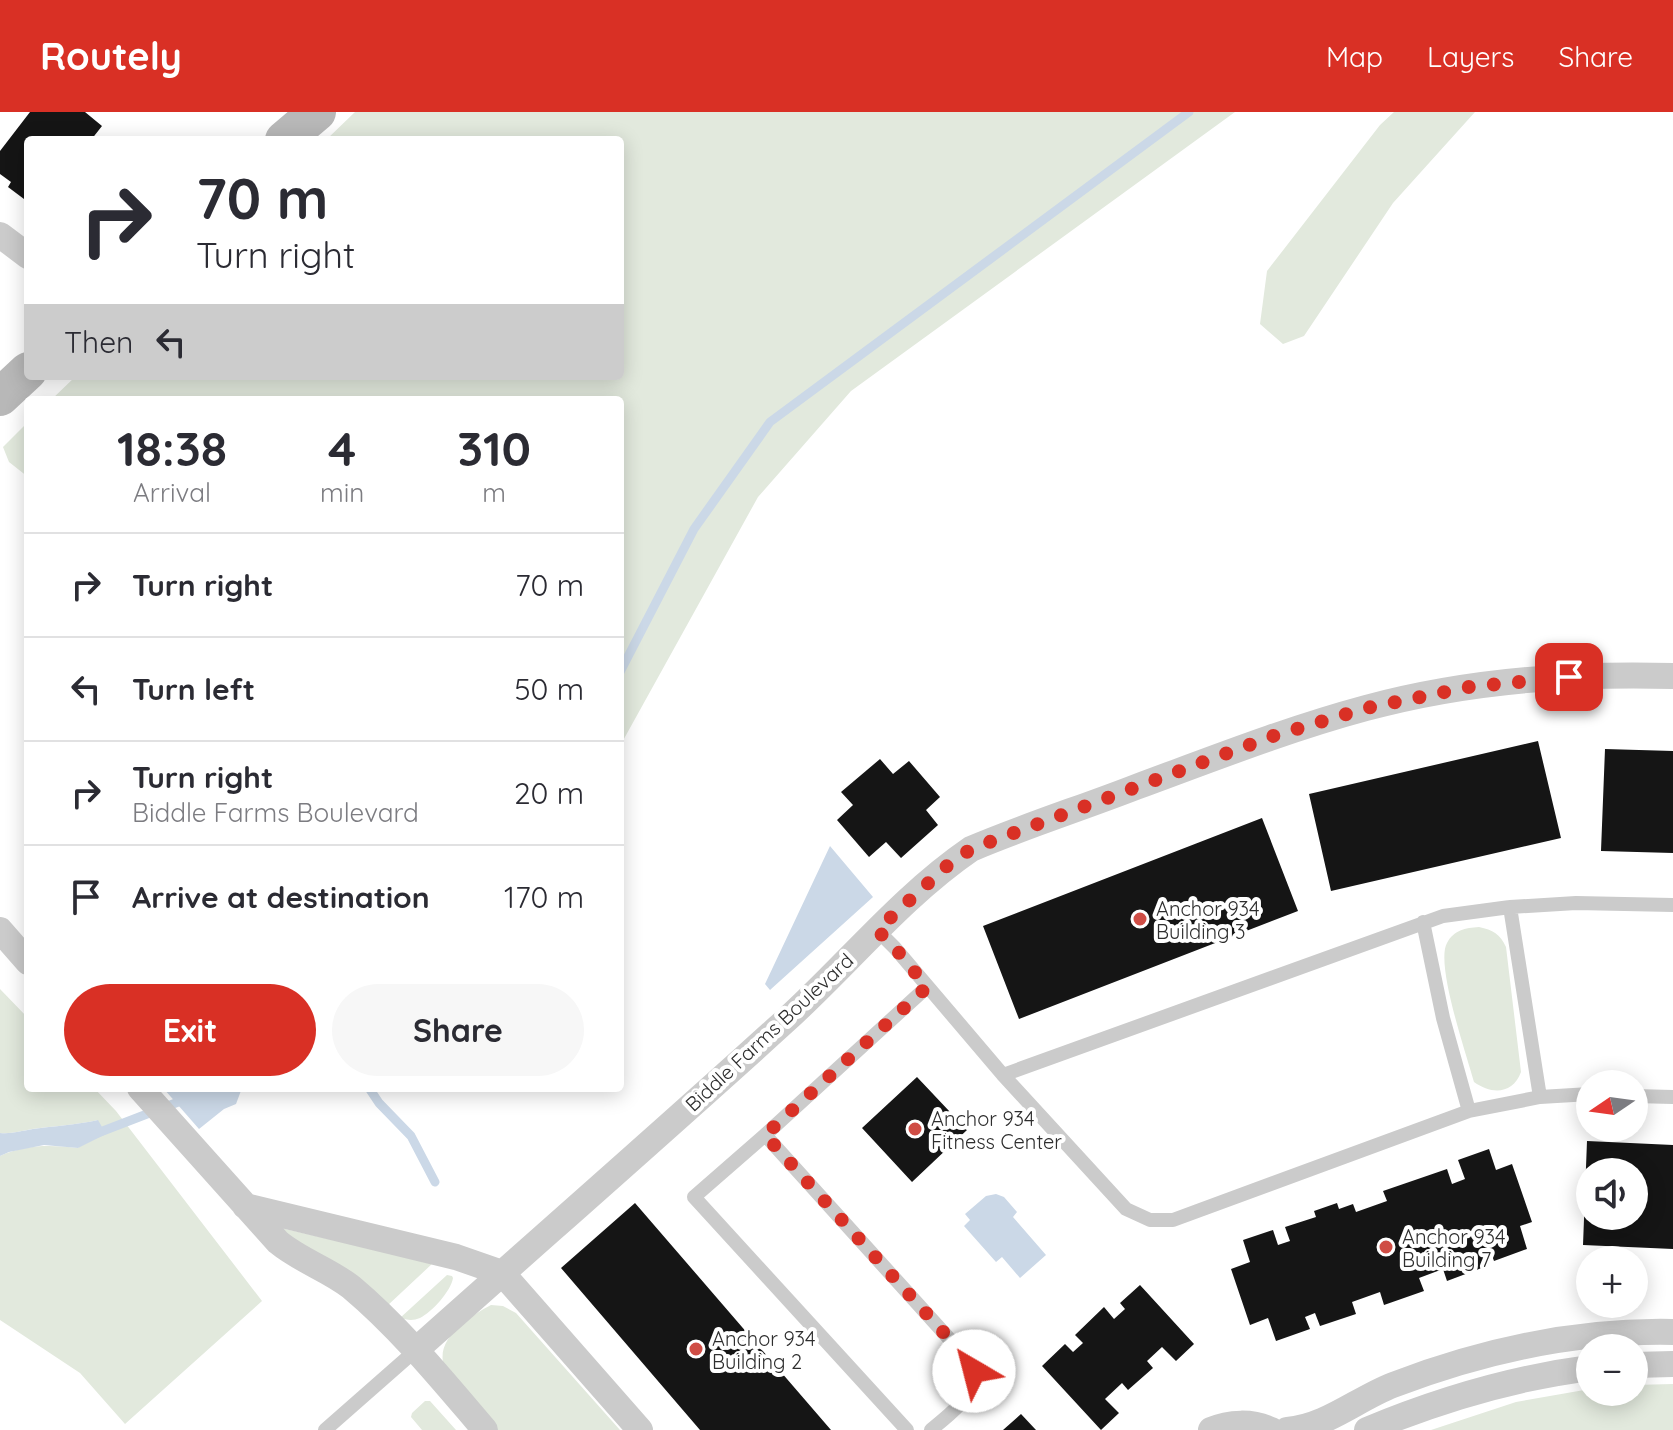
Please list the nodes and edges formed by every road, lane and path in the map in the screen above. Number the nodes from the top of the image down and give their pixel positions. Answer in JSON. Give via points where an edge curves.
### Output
{"nodes":[{"id":1,"x":317,"y":112,"type":"edge"},
{"id":2,"x":289,"y":136,"type":"edge"},
{"id":3,"x":0,"y":235,"type":"edge"},
{"id":4,"x":24,"y":253,"type":"edge"},
{"id":5,"x":24,"y":375,"type":"edge"},
{"id":6,"x":0,"y":397,"type":"edge"},
{"id":7,"x":1673,"y":676,"type":"edge"},
{"id":8,"x":1673,"y":905,"type":"edge"},
{"id":9,"x":1510,"y":907,"type":"junction"},
{"id":10,"x":1423,"y":922,"type":"junction"},
{"id":11,"x":0,"y":930,"type":"edge"},
{"id":12,"x":877,"y":930,"type":"junction"},
{"id":13,"x":24,"y":957,"type":"edge"},
{"id":14,"x":927,"y":987,"type":"junction"},
{"id":15,"x":1003,"y":1075,"type":"junction"},
{"id":16,"x":143,"y":1092,"type":"edge"},
{"id":17,"x":1576,"y":1095,"type":"edge"},
{"id":18,"x":1648,"y":1096,"type":"edge"},
{"id":19,"x":1540,"y":1097,"type":"junction"},
{"id":20,"x":1673,"y":1097,"type":"edge"},
{"id":21,"x":1469,"y":1111,"type":"junction"},
{"id":22,"x":765,"y":1135,"type":"junction"},
{"id":23,"x":245,"y":1206,"type":"junction"},
{"id":24,"x":502,"y":1273,"type":"junction"},
{"id":25,"x":1673,"y":1332,"type":"edge"},
{"id":26,"x":416,"y":1350,"type":"junction"},
{"id":27,"x":1673,"y":1364,"type":"edge"},
{"id":28,"x":1648,"y":1365,"type":"edge"},
{"id":29,"x":1576,"y":1370,"type":"edge"},
{"id":30,"x":1277,"y":1429,"type":"edge"},
{"id":31,"x":325,"y":1430,"type":"edge"},
{"id":32,"x":485,"y":1430,"type":"edge"},
{"id":33,"x":640,"y":1430,"type":"edge"},
{"id":34,"x":907,"y":1430,"type":"edge"},
{"id":35,"x":931,"y":1430,"type":"edge"},
{"id":36,"x":1211,"y":1430,"type":"edge"},
{"id":37,"x":1367,"y":1430,"type":"edge"}],
"edges":[{"from":1,"to":2,"type":"street"},
{"from":3,"to":4,"type":"street"},
{"from":5,"to":6,"type":"street"},
{"from":7,"to":12,"type":"street","name":"Biddle Farms Boulevard","via":[[1552,677],[1469,687],[1367,708],[1273,736],[971,849]]},
{"from":8,"to":9,"type":"lane"},
{"from":9,"to":10,"type":"lane"},
{"from":9,"to":19,"type":"lane"},
{"from":10,"to":15,"type":"lane"},
{"from":10,"to":21,"type":"lane"},
{"from":11,"to":13,"type":"street"},
{"from":12,"to":14,"type":"lane"},
{"from":12,"to":24,"type":"street","name":"Biddle Farms Boulevard","via":[[787,1019]]},
{"from":14,"to":15,"type":"lane"},
{"from":14,"to":22,"type":"lane"},
{"from":15,"to":21,"type":"lane","via":[[1126,1209],[1150,1220],[1173,1220]]},
{"from":16,"to":23,"type":"street"},
{"from":17,"to":19,"type":"lane"},
{"from":18,"to":20,"type":"lane"},
{"from":19,"to":21,"type":"lane"},
{"from":22,"to":34,"type":"lane","via":[[694,1197]]},
{"from":22,"to":35,"type":"lane","via":[[972,1364],[974,1377],[965,1399]]},
{"from":23,"to":24,"type":"street"},
{"from":23,"to":26,"type":"street","via":[[278,1242],[349,1286]]},
{"from":24,"to":26,"type":"street","name":"Biddle Farms Boulevard"},
{"from":24,"to":33,"type":"street"},
{"from":25,"to":30,"type":"street","via":[[1551,1341],[1472,1359],[1390,1387],[1310,1426]]},
{"from":26,"to":31,"type":"lane"},
{"from":26,"to":32,"type":"street"},
{"from":27,"to":28,"type":"street"},
{"from":29,"to":37,"type":"street","via":[[1477,1390]]},
{"from":30,"to":36,"type":"street","via":[[1240,1423]]}]}
